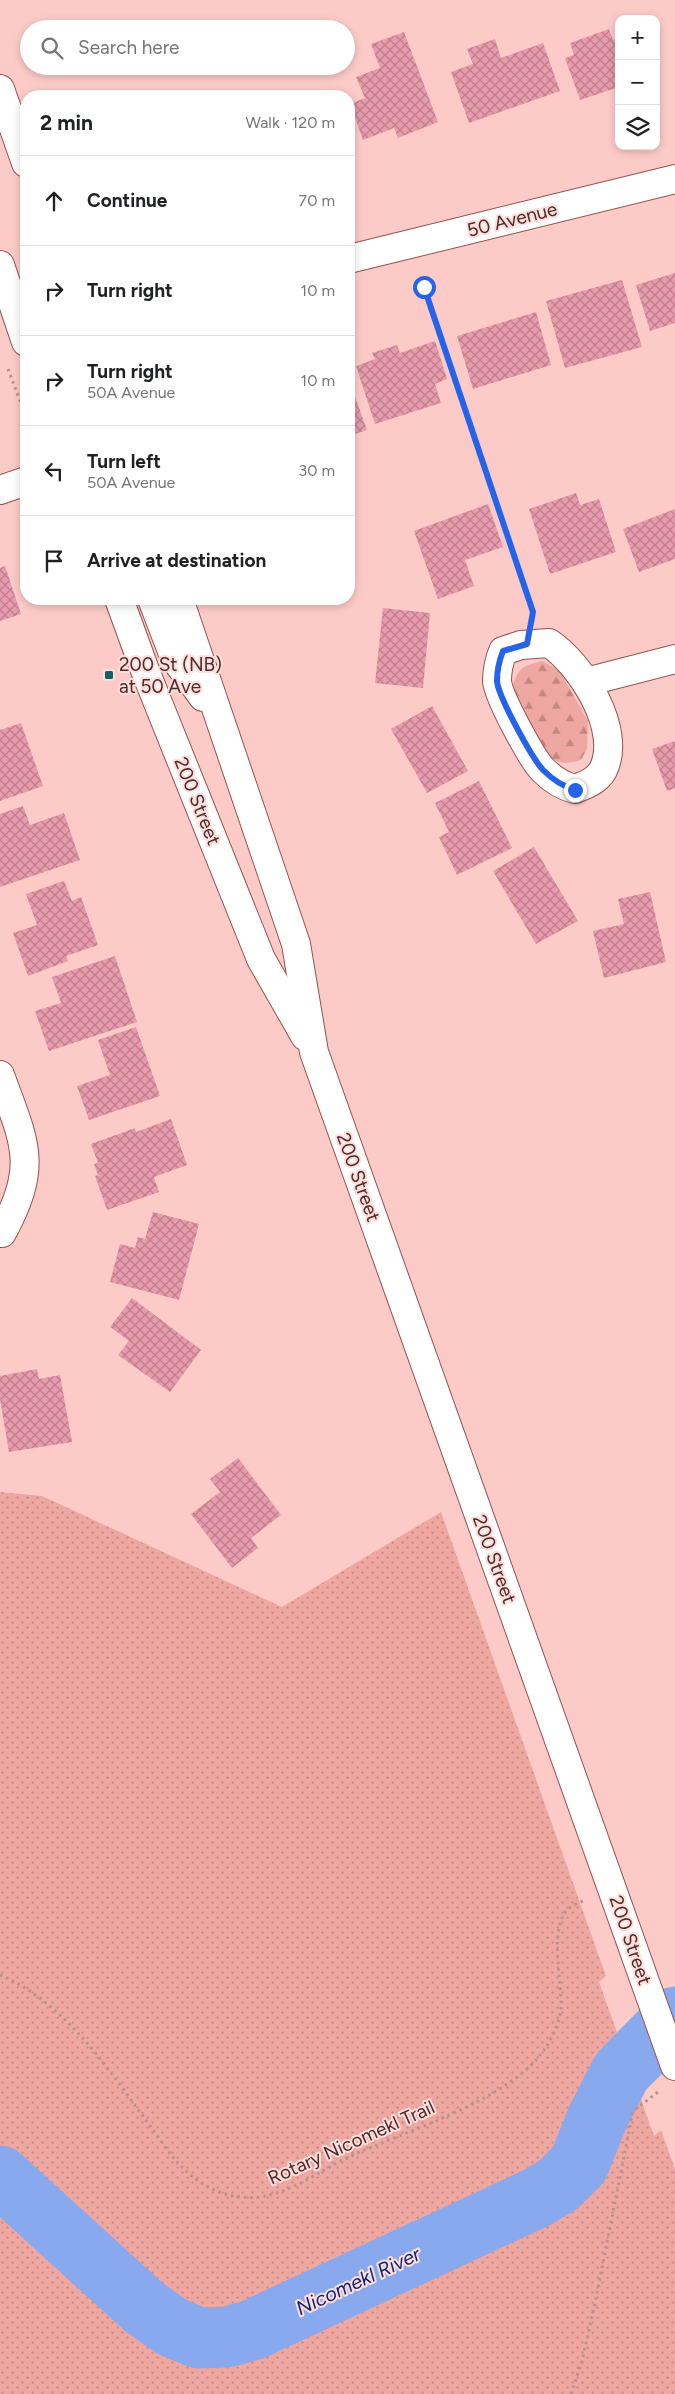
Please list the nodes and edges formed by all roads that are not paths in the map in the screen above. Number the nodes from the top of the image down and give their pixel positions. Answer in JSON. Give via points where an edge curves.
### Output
{"nodes":[{"id":1,"x":0,"y":89,"type":"edge"},
{"id":2,"x":20,"y":147,"type":"edge"},
{"id":3,"x":675,"y":179,"type":"edge"},
{"id":4,"x":355,"y":258,"type":"edge"},
{"id":5,"x":0,"y":265,"type":"edge"},
{"id":6,"x":20,"y":323,"type":"edge"},
{"id":7,"x":20,"y":483,"type":"edge"},
{"id":8,"x":0,"y":490,"type":"edge"},
{"id":9,"x":121,"y":605,"type":"edge"},
{"id":10,"x":154,"y":605,"type":"edge"},
{"id":11,"x":181,"y":605,"type":"edge"},
{"id":12,"x":675,"y":659,"type":"edge"},
{"id":13,"x":586,"y":682,"type":"junction"},
{"id":14,"x":219,"y":719,"type":"junction"},
{"id":15,"x":314,"y":1052,"type":"junction"},
{"id":16,"x":0,"y":1075,"type":"edge"},
{"id":17,"x":1,"y":1233,"type":"edge"},
{"id":18,"x":675,"y":2066,"type":"edge"}],
"edges":[{"from":1,"to":2,"type":"main road"},
{"from":3,"to":4,"type":"main road","name":"50 Avenue"},
{"from":5,"to":6,"type":"main road"},
{"from":7,"to":8,"type":"main road"},
{"from":9,"to":15,"type":"main road","name":"200 Street","via":[[261,959]]},
{"from":10,"to":14,"type":"main road","via":[[175,659]]},
{"from":11,"to":14,"type":"main road","name":"200 Street"},
{"from":12,"to":13,"type":"main road"},
{"from":13,"to":13,"type":"main road","via":[[605,727],[607,748],[603,770],[592,782],[575,790],[560,785],[542,769],[504,702],[497,683],[498,664],[503,651],[549,642],[564,653]]},
{"from":14,"to":15,"type":"main road","name":"200 Street","via":[[296,944]]},
{"from":15,"to":18,"type":"main road","name":"200 Street"},
{"from":16,"to":17,"type":"main road","via":[[24,1143],[25,1176],[17,1206]]}]}
